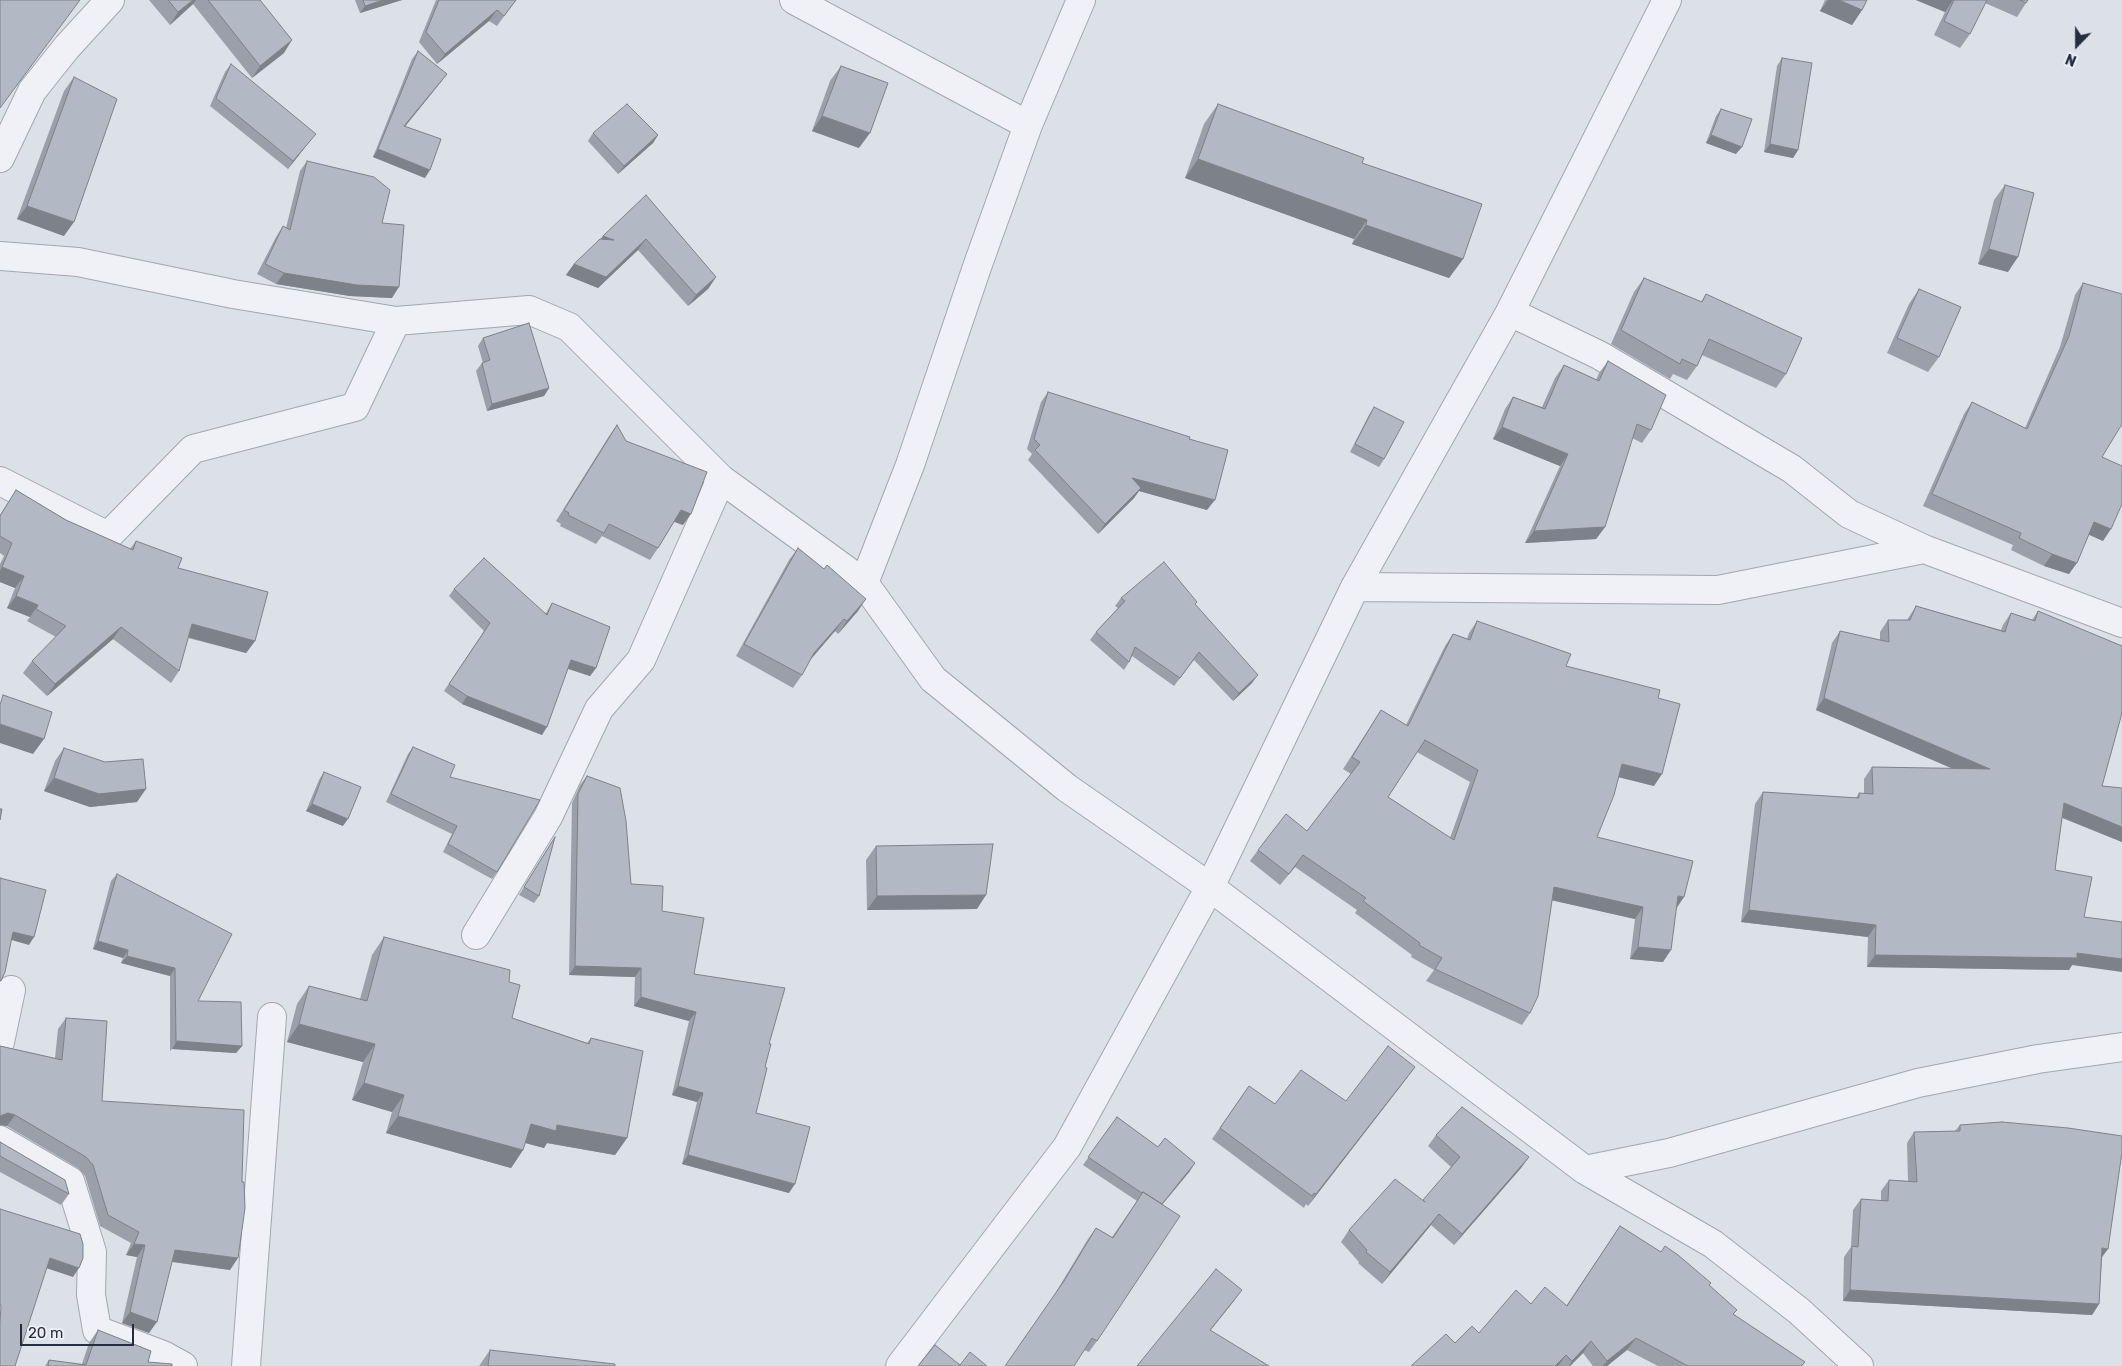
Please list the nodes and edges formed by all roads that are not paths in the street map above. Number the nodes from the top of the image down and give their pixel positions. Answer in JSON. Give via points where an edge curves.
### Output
{"nodes":[{"id":1,"x":110,"y":0,"type":"edge"},
{"id":2,"x":794,"y":0,"type":"edge"},
{"id":3,"x":1082,"y":0,"type":"edge"},
{"id":4,"x":1667,"y":0,"type":"edge"},
{"id":5,"x":1028,"y":125,"type":"junction"},
{"id":6,"x":0,"y":158,"type":"edge"},
{"id":7,"x":0,"y":256,"type":"edge"},
{"id":8,"x":1510,"y":312,"type":"junction"},
{"id":9,"x":396,"y":321,"type":"junction"},
{"id":10,"x":721,"y":479,"type":"junction"},
{"id":11,"x":0,"y":481,"type":"edge"},
{"id":12,"x":1924,"y":549,"type":"junction"},
{"id":13,"x":864,"y":583,"type":"junction"},
{"id":14,"x":1355,"y":587,"type":"junction"},
{"id":15,"x":2122,"y":623,"type":"edge"},
{"id":16,"x":1210,"y":887,"type":"junction"},
{"id":17,"x":476,"y":935,"type":"dead end"},
{"id":18,"x":11,"y":990,"type":"dead end"},
{"id":19,"x":272,"y":1017,"type":"dead end"},
{"id":20,"x":0,"y":1042,"type":"edge"},
{"id":21,"x":2122,"y":1047,"type":"edge"},
{"id":22,"x":0,"y":1140,"type":"edge"},
{"id":23,"x":1585,"y":1170,"type":"junction"},
{"id":24,"x":183,"y":1366,"type":"edge"},
{"id":25,"x":246,"y":1366,"type":"edge"},
{"id":26,"x":900,"y":1366,"type":"edge"},
{"id":27,"x":1859,"y":1366,"type":"edge"}],
"edges":[{"from":1,"to":6,"type":"street","via":[[32,91]]},
{"from":2,"to":5,"type":"street"},
{"from":3,"to":5,"type":"street"},
{"from":4,"to":8,"type":"street"},
{"from":5,"to":13,"type":"street","via":[[910,465]]},
{"from":7,"to":9,"type":"street","via":[[78,262],[233,294]]},
{"from":8,"to":12,"type":"street","via":[[1599,355],[1784,464],[1849,514]]},
{"from":8,"to":14,"type":"street"},
{"from":9,"to":10,"type":"street","via":[[528,310],[569,327]]},
{"from":9,"to":11,"type":"street","via":[[355,407],[193,449],[108,536]]},
{"from":10,"to":13,"type":"street"},
{"from":10,"to":17,"type":"street","via":[[641,660],[599,709],[548,817]]},
{"from":12,"to":14,"type":"street","via":[[1718,590]]},
{"from":12,"to":15,"type":"street"},
{"from":13,"to":16,"type":"street","via":[[932,679],[1067,788]]},
{"from":14,"to":16,"type":"street"},
{"from":16,"to":23,"type":"street"},
{"from":16,"to":26,"type":"street","via":[[1066,1146]]},
{"from":18,"to":20,"type":"street"},
{"from":19,"to":25,"type":"street"},
{"from":21,"to":23,"type":"street","via":[[2038,1059],[1918,1083],[1669,1153]]},
{"from":22,"to":24,"type":"street","via":[[70,1181],[92,1252],[91,1295],[97,1330]]},
{"from":23,"to":27,"type":"street","via":[[1713,1244],[1799,1311]]}]}
